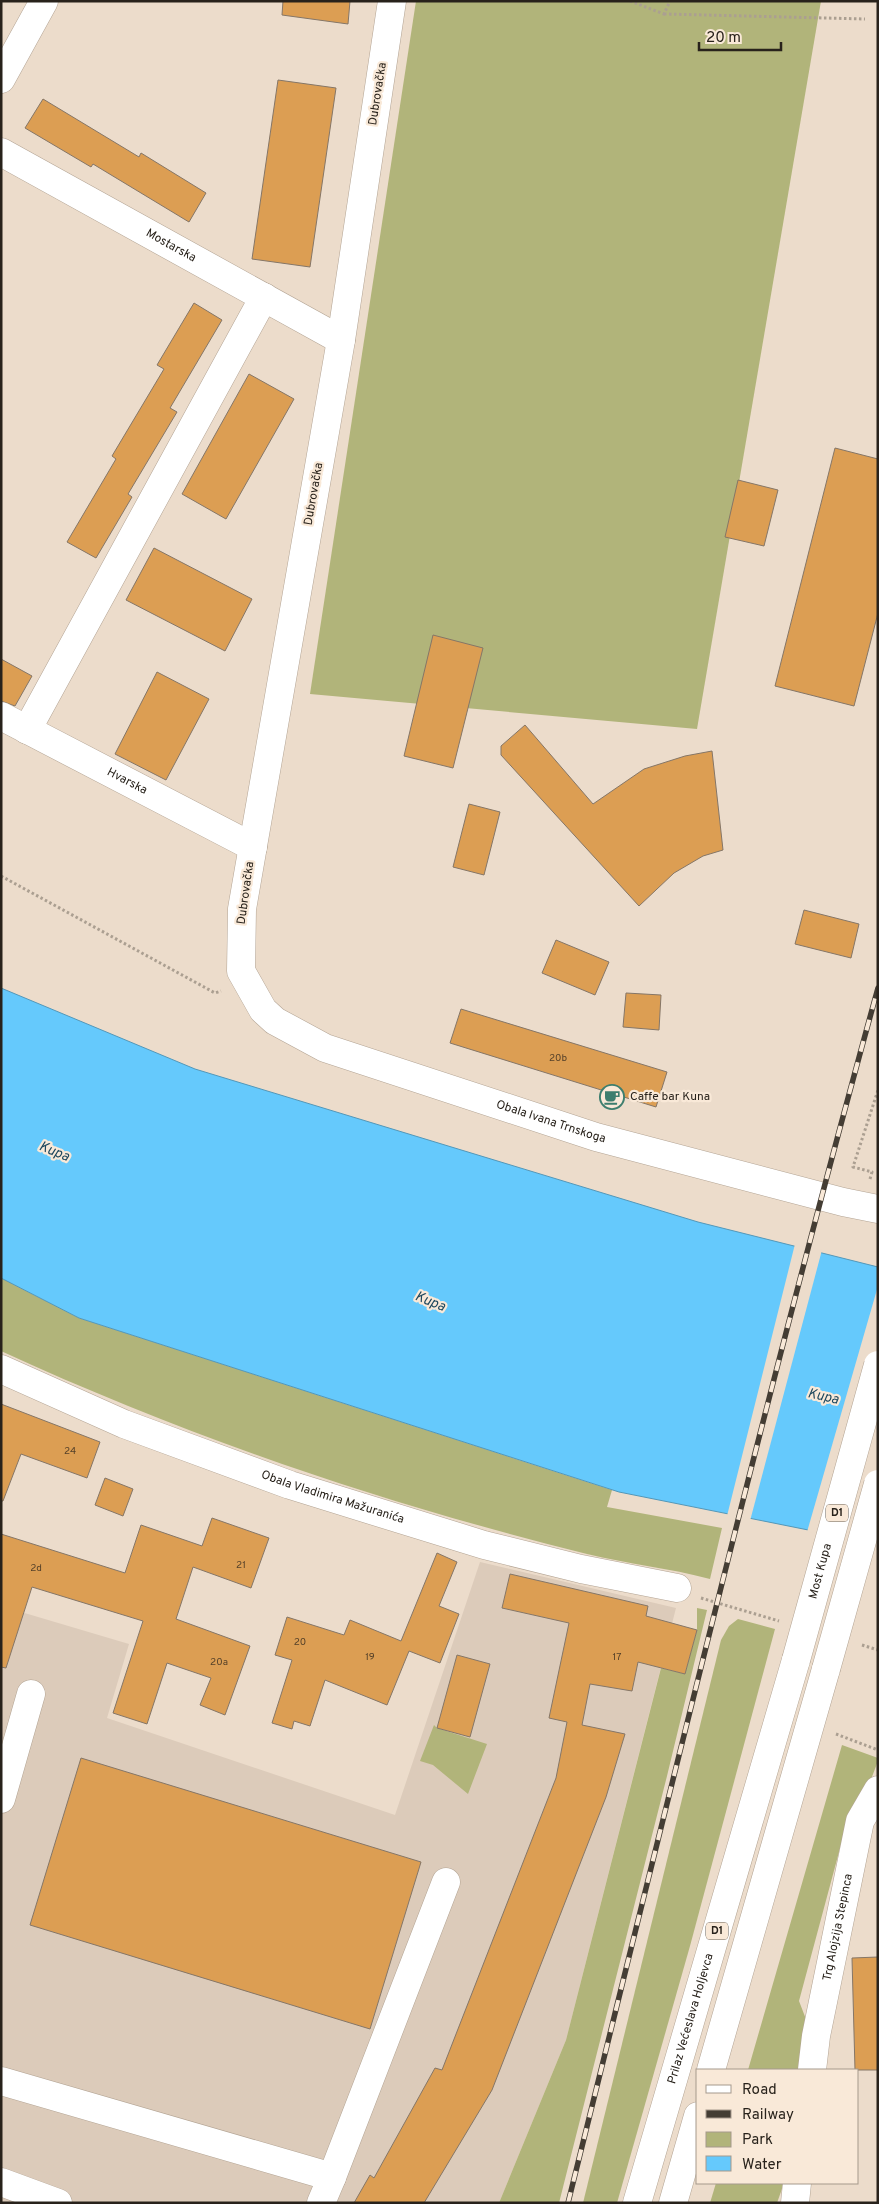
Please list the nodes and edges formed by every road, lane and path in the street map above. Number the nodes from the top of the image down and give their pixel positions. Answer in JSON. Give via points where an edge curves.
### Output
{"nodes":[{"id":1,"x":44,"y":1,"type":"edge"},
{"id":2,"x":392,"y":1,"type":"edge"},
{"id":3,"x":630,"y":1,"type":"edge"},
{"id":4,"x":670,"y":1,"type":"edge"},
{"id":5,"x":664,"y":14,"type":"junction"},
{"id":6,"x":865,"y":19,"type":"dead end"},
{"id":7,"x":1,"y":79,"type":"edge"},
{"id":8,"x":1,"y":152,"type":"edge"},
{"id":9,"x":264,"y":297,"type":"junction"},
{"id":10,"x":341,"y":340,"type":"junction"},
{"id":11,"x":1,"y":716,"type":"edge"},
{"id":12,"x":27,"y":730,"type":"junction"},
{"id":13,"x":253,"y":847,"type":"junction"},
{"id":14,"x":1,"y":876,"type":"edge"},
{"id":15,"x":248,"y":985,"type":"junction"},
{"id":16,"x":877,"y":1092,"type":"edge"},
{"id":17,"x":870,"y":1180,"type":"dead end"},
{"id":18,"x":878,"y":1209,"type":"edge"},
{"id":19,"x":878,"y":1365,"type":"edge"},
{"id":20,"x":1,"y":1370,"type":"edge"},
{"id":21,"x":878,"y":1484,"type":"edge"},
{"id":22,"x":687,"y":1593,"type":"joint"},
{"id":23,"x":777,"y":1620,"type":"dead end"},
{"id":24,"x":796,"y":1660,"type":"joint"},
{"id":25,"x":32,"y":1694,"type":"dead end"},
{"id":26,"x":836,"y":1734,"type":"dead end"},
{"id":27,"x":878,"y":1750,"type":"edge"},
{"id":28,"x":878,"y":1790,"type":"edge"},
{"id":29,"x":1,"y":1799,"type":"edge"},
{"id":30,"x":446,"y":1882,"type":"dead end"},
{"id":31,"x":711,"y":2069,"type":"edge"},
{"id":32,"x":812,"y":2069,"type":"edge"},
{"id":33,"x":1,"y":2081,"type":"edge"},
{"id":34,"x":696,"y":2123,"type":"edge"},
{"id":35,"x":332,"y":2177,"type":"junction"},
{"id":36,"x":1,"y":2182,"type":"edge"},
{"id":37,"x":798,"y":2184,"type":"edge"},
{"id":38,"x":57,"y":2203,"type":"edge"},
{"id":39,"x":321,"y":2203,"type":"edge"},
{"id":40,"x":637,"y":2203,"type":"edge"},
{"id":41,"x":673,"y":2203,"type":"edge"},
{"id":42,"x":795,"y":2203,"type":"edge"}],
"edges":[{"from":1,"to":7,"type":"main road"},
{"from":2,"to":10,"type":"main road","name":"Dubrovačka"},
{"from":3,"to":5,"type":"path"},
{"from":4,"to":5,"type":"path"},
{"from":5,"to":6,"type":"path"},
{"from":8,"to":9,"type":"main road","name":"Mostarska"},
{"from":9,"to":10,"type":"main road","name":"Mostarska"},
{"from":9,"to":12,"type":"main road"},
{"from":10,"to":13,"type":"main road","name":"Dubrovačka"},
{"from":11,"to":12,"type":"main road","name":"Hvarska"},
{"from":12,"to":13,"type":"main road","name":"Hvarska"},
{"from":13,"to":15,"type":"main road","name":"Dubrovačka","via":[[242,910],[241,971]]},
{"from":14,"to":15,"type":"path","via":[[215,993]]},
{"from":15,"to":18,"type":"main road","name":"Obala Ivana Trnskoga","via":[[263,1010],[275,1021],[325,1048],[596,1137]]},
{"from":16,"to":17,"type":"path","via":[[854,1167],[872,1172]]},
{"from":19,"to":24,"type":"main road","name":"Most Kupa","number":"D1","bridge":true},
{"from":20,"to":22,"type":"main road","name":"Obala Vladimira Mažuranića","via":[[124,1424],[290,1485],[484,1545]]},
{"from":21,"to":31,"type":"main road","number":"D1","bridge":true},
{"from":22,"to":23,"type":"path"},
{"from":24,"to":40,"type":"main road","name":"Prilaz Većeslava Holjevca","number":"D1"},
{"from":25,"to":29,"type":"main road"},
{"from":26,"to":27,"type":"path"},
{"from":28,"to":32,"type":"main road","name":"Trg Alojzija Stepinca","via":[[860,1821]]},
{"from":30,"to":35,"type":"main road"},
{"from":33,"to":35,"type":"main road"},
{"from":34,"to":41,"type":"main road"},
{"from":35,"to":39,"type":"main road"},
{"from":36,"to":38,"type":"main road"},
{"from":37,"to":42,"type":"main road"}]}
